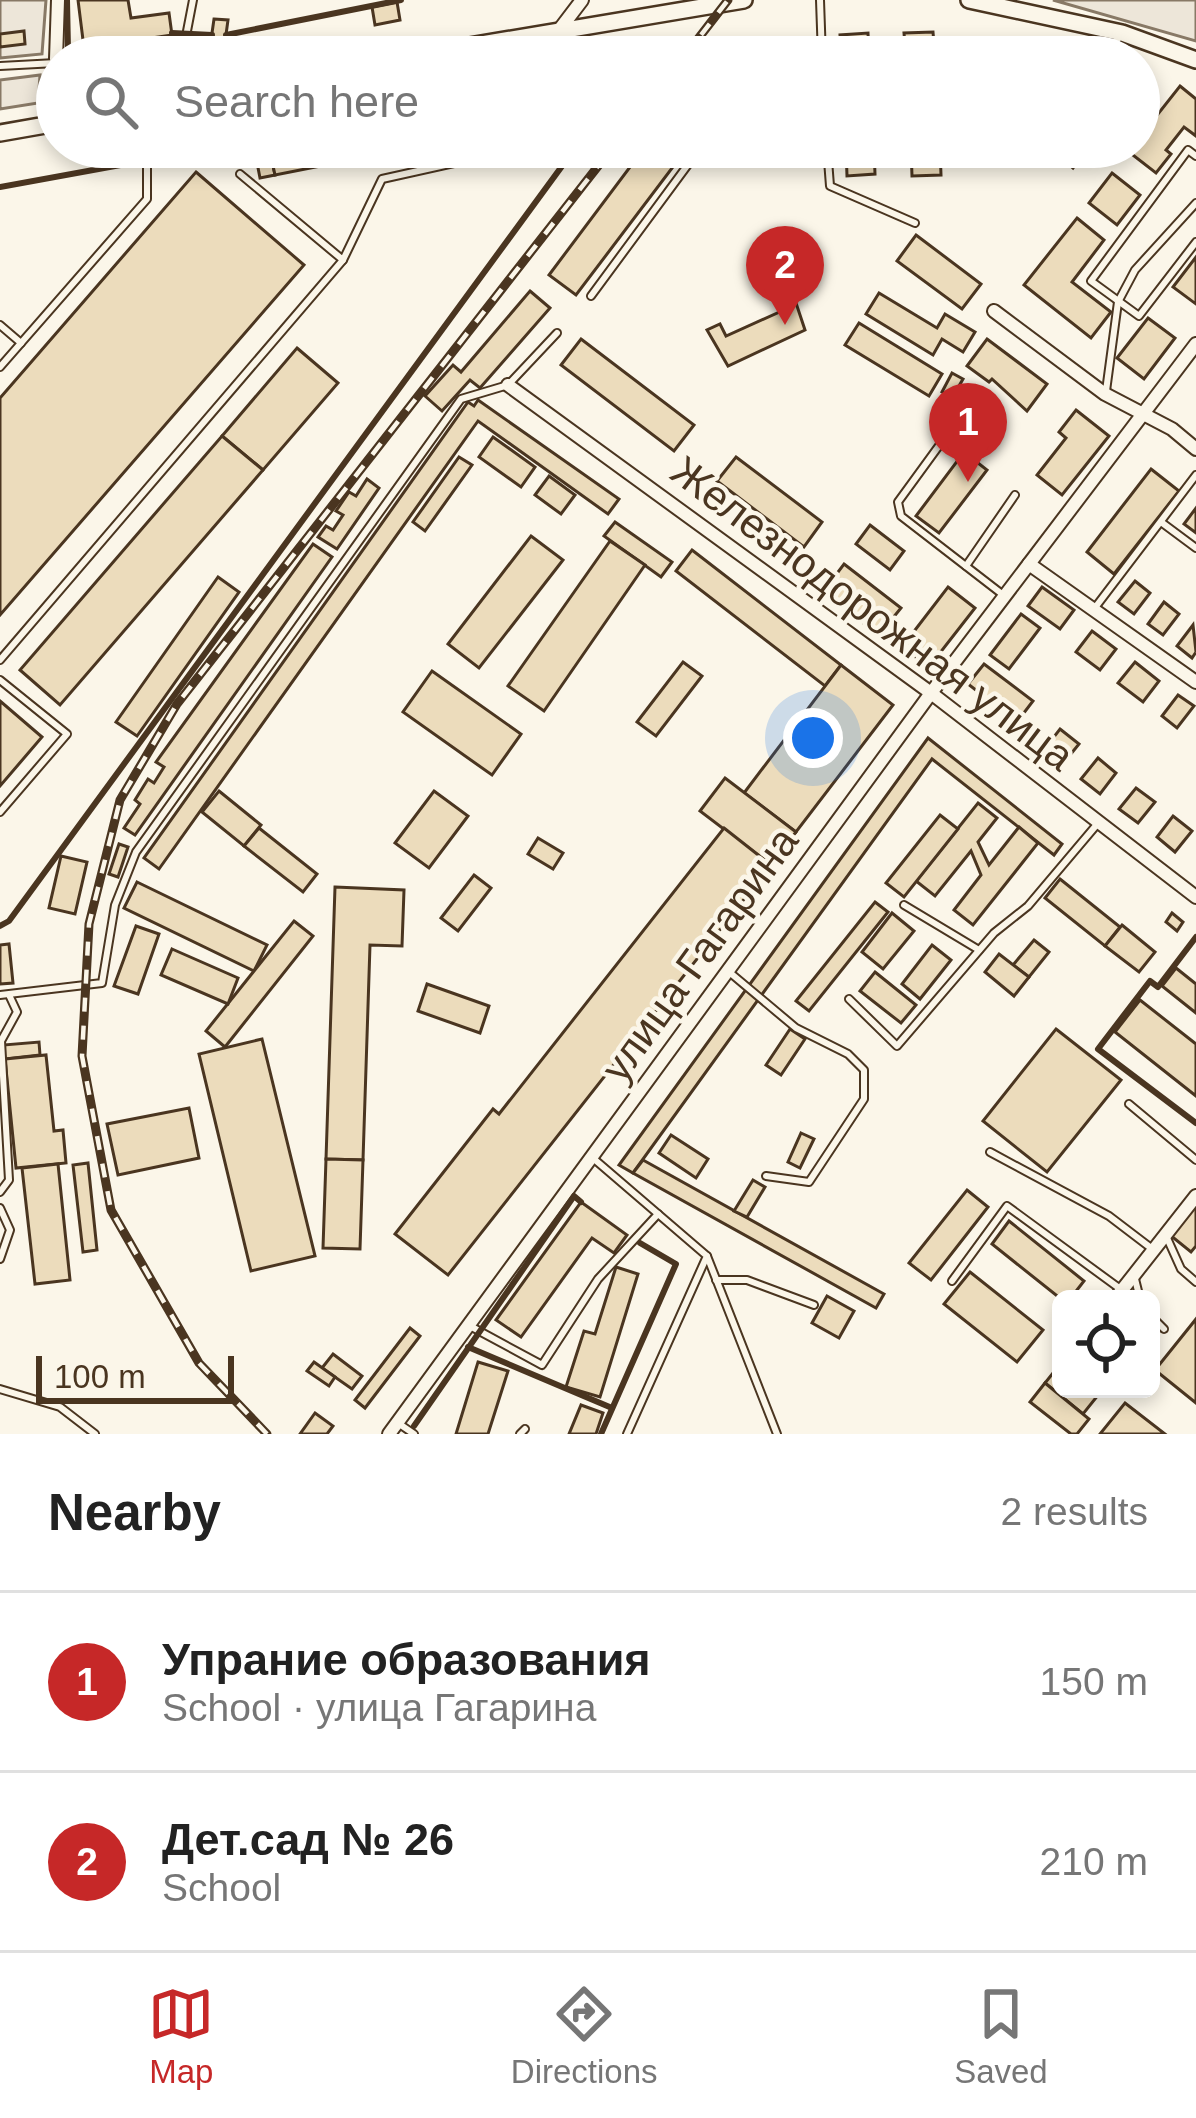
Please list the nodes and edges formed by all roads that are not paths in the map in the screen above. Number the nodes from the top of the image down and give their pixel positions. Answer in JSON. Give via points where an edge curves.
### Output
{"nodes":[{"id":1,"x":58,"y":0,"type":"edge"},
{"id":2,"x":193,"y":0,"type":"edge"},
{"id":3,"x":582,"y":0,"type":"edge"},
{"id":4,"x":744,"y":0,"type":"edge"},
{"id":5,"x":820,"y":0,"type":"edge"},
{"id":6,"x":969,"y":0,"type":"edge"},
{"id":7,"x":1024,"y":4,"type":"edge"},
{"id":8,"x":560,"y":29,"type":"junction"},
{"id":9,"x":1122,"y":33,"type":"junction"},
{"id":10,"x":57,"y":36,"type":"edge"},
{"id":11,"x":186,"y":36,"type":"edge"},
{"id":12,"x":529,"y":36,"type":"edge"},
{"id":13,"x":821,"y":36,"type":"edge"},
{"id":14,"x":1120,"y":36,"type":"edge"},
{"id":15,"x":1130,"y":36,"type":"edge"},
{"id":16,"x":1160,"y":47,"type":"edge"},
{"id":17,"x":1196,"y":60,"type":"edge"},
{"id":18,"x":36,"y":63,"type":"edge"},
{"id":19,"x":0,"y":66,"type":"edge"},
{"id":20,"x":36,"y":127,"type":"edge"},
{"id":21,"x":0,"y":134,"type":"edge"},
{"id":22,"x":1196,"y":156,"type":"edge"},
{"id":23,"x":146,"y":168,"type":"edge"},
{"id":24,"x":432,"y":168,"type":"edge"},
{"id":25,"x":685,"y":168,"type":"edge"},
{"id":26,"x":829,"y":168,"type":"edge"},
{"id":27,"x":240,"y":174,"type":"dead end"},
{"id":28,"x":1196,"y":202,"type":"edge"},
{"id":29,"x":915,"y":223,"type":"dead end"},
{"id":30,"x":1196,"y":242,"type":"edge"},
{"id":31,"x":343,"y":260,"type":"junction"},
{"id":32,"x":591,"y":296,"type":"dead end"},
{"id":33,"x":1118,"y":302,"type":"junction"},
{"id":34,"x":994,"y":310,"type":"dead end"},
{"id":35,"x":0,"y":325,"type":"edge"},
{"id":36,"x":557,"y":333,"type":"dead end"},
{"id":37,"x":21,"y":343,"type":"junction"},
{"id":38,"x":1196,"y":344,"type":"edge"},
{"id":39,"x":0,"y":367,"type":"edge"},
{"id":40,"x":508,"y":385,"type":"junction"},
{"id":41,"x":1106,"y":394,"type":"junction"},
{"id":42,"x":1141,"y":414,"type":"junction"},
{"id":43,"x":941,"y":443,"type":"dead end"},
{"id":44,"x":1196,"y":448,"type":"edge"},
{"id":45,"x":1196,"y":476,"type":"edge"},
{"id":46,"x":1015,"y":495,"type":"dead end"},
{"id":47,"x":1161,"y":522,"type":"junction"},
{"id":48,"x":1196,"y":548,"type":"edge"},
{"id":49,"x":1029,"y":564,"type":"junction"},
{"id":50,"x":966,"y":566,"type":"junction"},
{"id":51,"x":1005,"y":596,"type":"junction"},
{"id":52,"x":1094,"y":610,"type":"junction"},
{"id":53,"x":0,"y":660,"type":"edge"},
{"id":54,"x":0,"y":680,"type":"edge"},
{"id":55,"x":1196,"y":682,"type":"edge"},
{"id":56,"x":931,"y":693,"type":"junction"},
{"id":57,"x":0,"y":812,"type":"edge"},
{"id":58,"x":1099,"y":822,"type":"junction"},
{"id":59,"x":1196,"y":897,"type":"edge"},
{"id":60,"x":904,"y":905,"type":"dead end"},
{"id":61,"x":980,"y":950,"type":"junction"},
{"id":62,"x":728,"y":971,"type":"junction"},
{"id":63,"x":0,"y":995,"type":"edge"},
{"id":64,"x":10,"y":997,"type":"junction"},
{"id":65,"x":849,"y":999,"type":"dead end"},
{"id":66,"x":1129,"y":1104,"type":"dead end"},
{"id":67,"x":990,"y":1152,"type":"dead end"},
{"id":68,"x":592,"y":1157,"type":"junction"},
{"id":69,"x":1196,"y":1160,"type":"edge"},
{"id":70,"x":766,"y":1176,"type":"dead end"},
{"id":71,"x":0,"y":1192,"type":"edge"},
{"id":72,"x":1196,"y":1196,"type":"edge"},
{"id":73,"x":0,"y":1208,"type":"edge"},
{"id":74,"x":658,"y":1214,"type":"junction"},
{"id":75,"x":1166,"y":1235,"type":"junction"},
{"id":76,"x":1154,"y":1250,"type":"junction"},
{"id":77,"x":707,"y":1256,"type":"junction"},
{"id":78,"x":0,"y":1259,"type":"edge"},
{"id":79,"x":1134,"y":1275,"type":"junction"},
{"id":80,"x":716,"y":1280,"type":"junction"},
{"id":81,"x":952,"y":1281,"type":"dead end"},
{"id":82,"x":1196,"y":1282,"type":"edge"},
{"id":83,"x":1113,"y":1290,"type":"edge"},
{"id":84,"x":1123,"y":1290,"type":"edge"},
{"id":85,"x":1138,"y":1290,"type":"edge"},
{"id":86,"x":814,"y":1305,"type":"dead end"},
{"id":87,"x":469,"y":1325,"type":"junction"},
{"id":88,"x":1160,"y":1325,"type":"edge"},
{"id":89,"x":1164,"y":1329,"type":"dead end"},
{"id":90,"x":0,"y":1389,"type":"edge"},
{"id":91,"x":393,"y":1428,"type":"edge"},
{"id":92,"x":95,"y":1434,"type":"edge"},
{"id":93,"x":414,"y":1434,"type":"edge"},
{"id":94,"x":627,"y":1434,"type":"edge"},
{"id":95,"x":776,"y":1434,"type":"edge"}],
"edges":[{"from":1,"to":10,"type":"street"},
{"from":2,"to":11,"type":"lane"},
{"from":3,"to":8,"type":"street"},
{"from":4,"to":8,"type":"street"},
{"from":5,"to":13,"type":"lane"},
{"from":6,"to":7,"type":"street"},
{"from":7,"to":9,"type":"street"},
{"from":8,"to":12,"type":"street"},
{"from":9,"to":14,"type":"lane"},
{"from":9,"to":15,"type":"street"},
{"from":16,"to":17,"type":"street"},
{"from":18,"to":19,"type":"lane"},
{"from":20,"to":21,"type":"street"},
{"from":22,"to":33,"type":"lane","via":[[1188,150],[1091,281]]},
{"from":23,"to":37,"type":"lane","via":[[147,199]]},
{"from":24,"to":31,"type":"lane","via":[[382,179]]},
{"from":25,"to":32,"type":"lane"},
{"from":26,"to":29,"type":"lane","via":[[830,185]]},
{"from":27,"to":31,"type":"lane"},
{"from":28,"to":33,"type":"lane","via":[[1135,270]]},
{"from":30,"to":33,"type":"lane","via":[[1138,316]]},
{"from":31,"to":53,"type":"lane"},
{"from":33,"to":41,"type":"lane"},
{"from":34,"to":41,"type":"street"},
{"from":35,"to":37,"type":"lane"},
{"from":36,"to":40,"type":"lane"},
{"from":37,"to":39,"type":"lane"},
{"from":38,"to":42,"type":"street","name":"улица Гагарина"},
{"from":40,"to":56,"type":"street","name":"Железнодорожная улица"},
{"from":40,"to":64,"type":"lane","via":[[461,399],[136,852],[115,905],[102,982]]},
{"from":41,"to":42,"type":"street"},
{"from":42,"to":44,"type":"street"},
{"from":42,"to":49,"type":"street","name":"улица Гагарина"},
{"from":43,"to":50,"type":"lane","via":[[898,502],[901,516]]},
{"from":45,"to":47,"type":"lane"},
{"from":46,"to":50,"type":"lane"},
{"from":47,"to":48,"type":"lane"},
{"from":47,"to":52,"type":"lane"},
{"from":49,"to":51,"type":"street","name":"улица Гагарина"},
{"from":49,"to":52,"type":"street"},
{"from":50,"to":51,"type":"lane"},
{"from":51,"to":56,"type":"street","name":"улица Гагарина"},
{"from":52,"to":55,"type":"street"},
{"from":54,"to":57,"type":"lane","via":[[67,734]]},
{"from":56,"to":58,"type":"street","name":"Железнодорожная улица"},
{"from":56,"to":62,"type":"street","name":"улица Гагарина"},
{"from":58,"to":59,"type":"street","name":"Железнодорожная улица"},
{"from":58,"to":61,"type":"lane"},
{"from":60,"to":61,"type":"lane"},
{"from":61,"to":65,"type":"lane","via":[[897,1046]]},
{"from":62,"to":68,"type":"street","name":"улица Гагарина"},
{"from":62,"to":70,"type":"lane","via":[[796,1028],[864,1070],[864,1100],[809,1182]]},
{"from":63,"to":64,"type":"lane"},
{"from":64,"to":71,"type":"lane","via":[[17,1012],[1,1041],[9,1180]]},
{"from":66,"to":69,"type":"lane"},
{"from":67,"to":76,"type":"lane","via":[[1109,1216]]},
{"from":68,"to":74,"type":"lane"},
{"from":68,"to":87,"type":"street","name":"улица Гагарина"},
{"from":72,"to":75,"type":"street"},
{"from":73,"to":78,"type":"lane","via":[[10,1229]]},
{"from":74,"to":77,"type":"lane"},
{"from":74,"to":87,"type":"lane","via":[[598,1279],[542,1365]]},
{"from":75,"to":76,"type":"street"},
{"from":75,"to":82,"type":"lane","via":[[1180,1269]]},
{"from":76,"to":79,"type":"street"},
{"from":77,"to":80,"type":"lane"},
{"from":77,"to":94,"type":"lane"},
{"from":79,"to":84,"type":"street"},
{"from":79,"to":85,"type":"lane"},
{"from":80,"to":86,"type":"lane","via":[[747,1280]]},
{"from":80,"to":95,"type":"lane"},
{"from":81,"to":83,"type":"lane","via":[[1007,1206]]},
{"from":87,"to":91,"type":"street","name":"улица Гагарина"},
{"from":88,"to":89,"type":"lane"},
{"from":90,"to":92,"type":"lane","via":[[60,1407]]},
{"from":91,"to":93,"type":"lane"}]}
